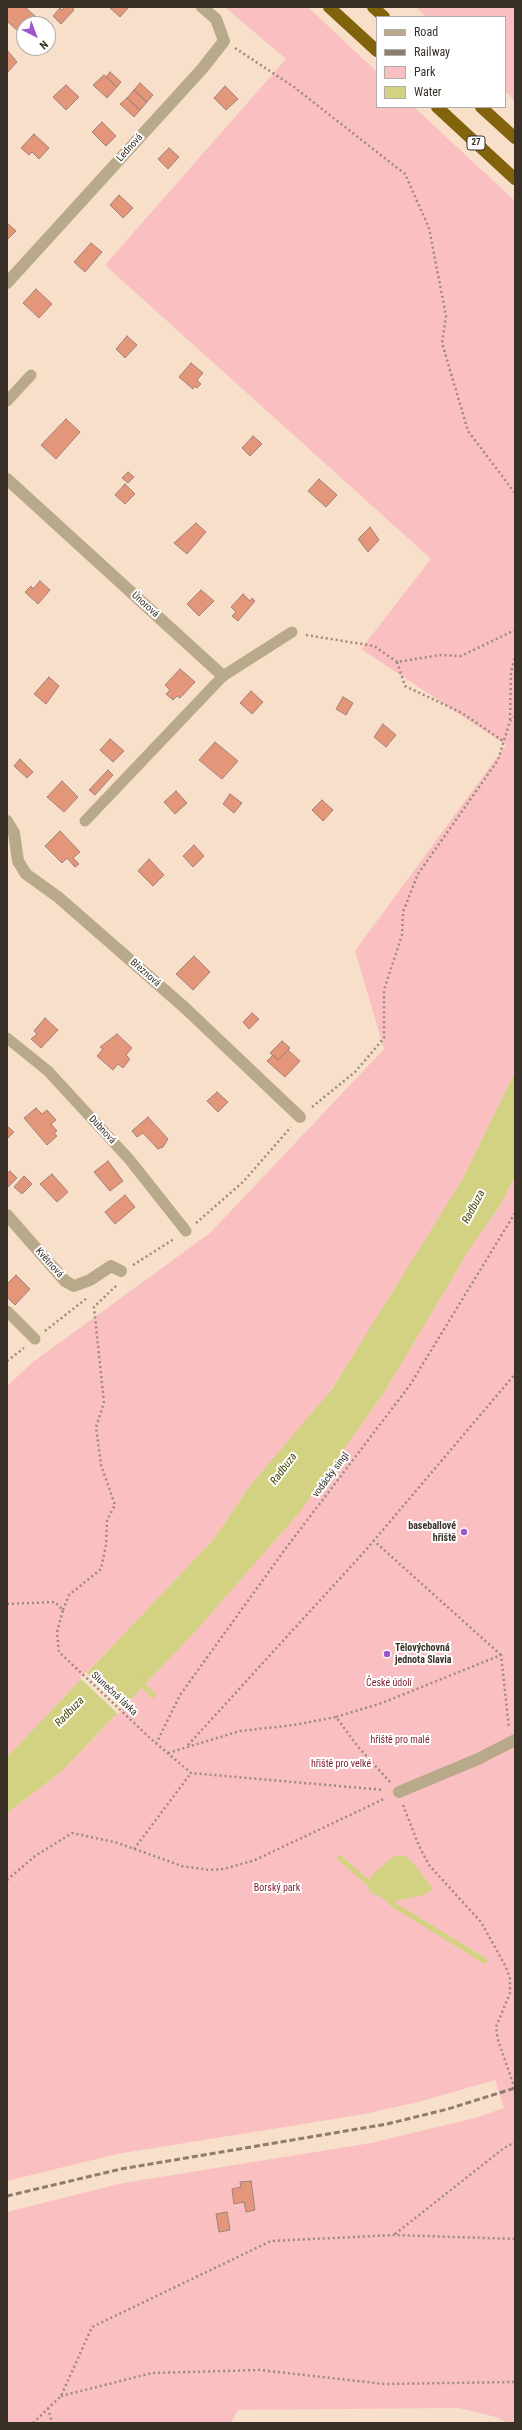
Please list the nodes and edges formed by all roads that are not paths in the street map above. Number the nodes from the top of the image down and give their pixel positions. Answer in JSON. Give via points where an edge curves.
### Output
{"nodes":[{"id":1,"x":202,"y":7,"type":"edge"},
{"id":2,"x":329,"y":7,"type":"edge"},
{"id":3,"x":373,"y":7,"type":"edge"},
{"id":4,"x":383,"y":16,"type":"edge"},
{"id":5,"x":376,"y":50,"type":"edge"},
{"id":6,"x":438,"y":108,"type":"edge"},
{"id":7,"x":483,"y":108,"type":"edge"},
{"id":8,"x":515,"y":138,"type":"edge"},
{"id":9,"x":515,"y":179,"type":"edge"},
{"id":10,"x":7,"y":283,"type":"edge"},
{"id":11,"x":31,"y":375,"type":"dead end"},
{"id":12,"x":7,"y":401,"type":"edge"},
{"id":13,"x":7,"y":479,"type":"edge"},
{"id":14,"x":292,"y":632,"type":"road end"},
{"id":15,"x":223,"y":676,"type":"junction"},
{"id":16,"x":7,"y":821,"type":"edge"},
{"id":17,"x":85,"y":822,"type":"dead end"},
{"id":18,"x":7,"y":1038,"type":"edge"},
{"id":19,"x":300,"y":1117,"type":"road end"},
{"id":20,"x":7,"y":1215,"type":"edge"},
{"id":21,"x":186,"y":1231,"type":"dead end"},
{"id":22,"x":124,"y":1274,"type":"road end"},
{"id":23,"x":7,"y":1311,"type":"edge"},
{"id":24,"x":35,"y":1339,"type":"dead end"},
{"id":25,"x":513,"y":1742,"type":"edge"},
{"id":26,"x":399,"y":1792,"type":"road end"}],
"edges":[{"from":1,"to":10,"type":"street","name":"Lednová","via":[[216,19],[224,40],[202,69]]},
{"from":2,"to":5,"type":"highway"},
{"from":3,"to":4,"type":"highway"},
{"from":6,"to":9,"type":"highway","number":"27"},
{"from":7,"to":8,"type":"highway"},
{"from":11,"to":12,"type":"lane"},
{"from":13,"to":15,"type":"street","name":"Únorová"},
{"from":14,"to":15,"type":"lane"},
{"from":15,"to":17,"type":"lane"},
{"from":16,"to":19,"type":"street","name":"Březnová","via":[[14,833],[18,861],[26,874],[58,897],[184,1007]]},
{"from":18,"to":21,"type":"lane","name":"Dubnová","via":[[48,1071],[129,1159]]},
{"from":20,"to":22,"type":"street","name":"Květnová","via":[[65,1281],[74,1286],[90,1280],[111,1266]]},
{"from":23,"to":24,"type":"lane"},
{"from":25,"to":26,"type":"street"}]}
